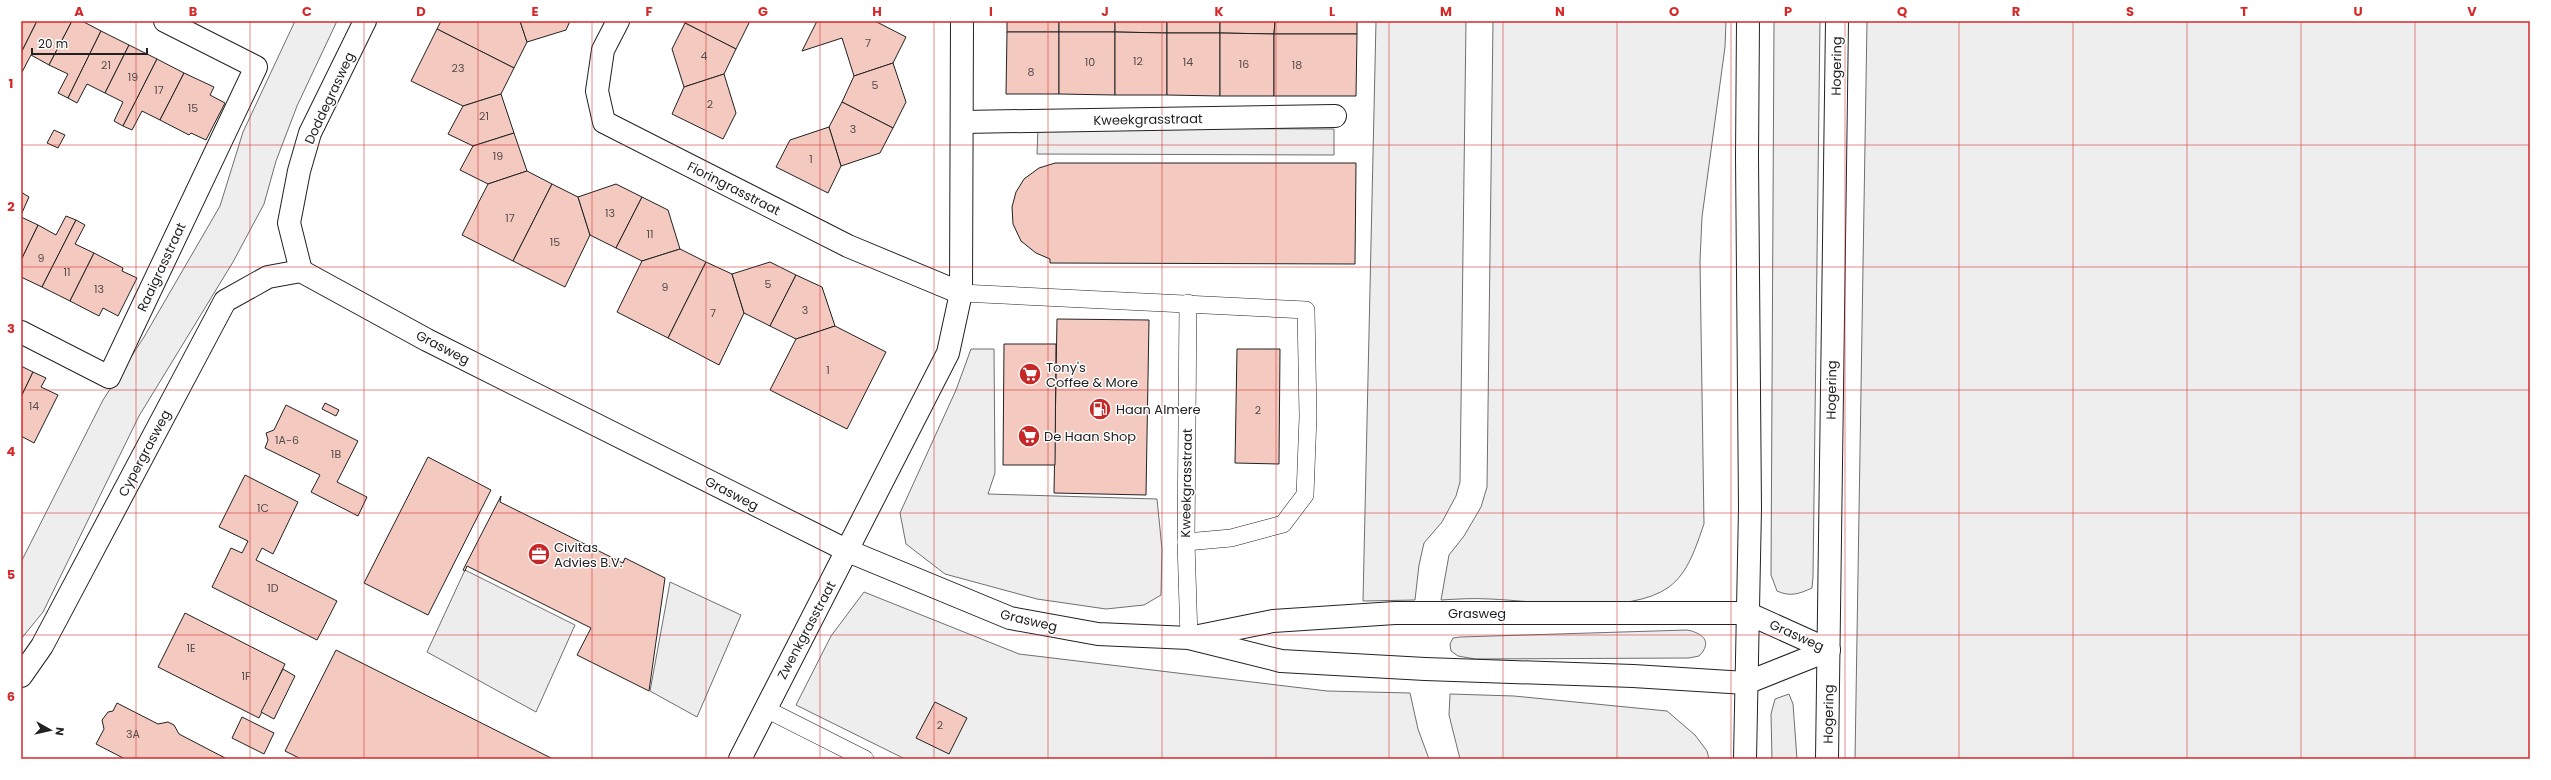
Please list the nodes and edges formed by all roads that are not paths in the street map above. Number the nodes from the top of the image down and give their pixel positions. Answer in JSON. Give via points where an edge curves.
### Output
{"nodes":[{"id":1,"x":165,"y":21,"type":"edge"},
{"id":2,"x":365,"y":21,"type":"edge"},
{"id":3,"x":618,"y":21,"type":"edge"},
{"id":4,"x":962,"y":21,"type":"edge"},
{"id":5,"x":1748,"y":21,"type":"edge"},
{"id":6,"x":1837,"y":21,"type":"edge"},
{"id":7,"x":1335,"y":116,"type":"dead end"},
{"id":8,"x":962,"y":122,"type":"junction"},
{"id":9,"x":301,"y":271,"type":"junction"},
{"id":10,"x":961,"y":293,"type":"junction"},
{"id":11,"x":1188,"y":303,"type":"junction"},
{"id":12,"x":21,"y":332,"type":"edge"},
{"id":13,"x":1186,"y":542,"type":"junction"},
{"id":14,"x":848,"y":551,"type":"junction"},
{"id":15,"x":1747,"y":614,"type":"junction"},
{"id":16,"x":1189,"y":638,"type":"junction"},
{"id":17,"x":1829,"y":650,"type":"junction"},
{"id":18,"x":21,"y":676,"type":"edge"},
{"id":19,"x":1746,"y":683,"type":"junction"},
{"id":20,"x":764,"y":708,"type":"junction"},
{"id":21,"x":740,"y":759,"type":"edge"},
{"id":22,"x":865,"y":759,"type":"edge"},
{"id":23,"x":1745,"y":759,"type":"edge"},
{"id":24,"x":1827,"y":759,"type":"edge"}],
"edges":[{"from":1,"to":12,"type":"main road","name":"Raaigrasstraat","via":[[256,67],[109,377]]},
{"from":2,"to":9,"type":"main road","name":"Doddegrasweg","via":[[310,133],[299,171],[289,223]]},
{"from":3,"to":10,"type":"main road","name":"Fioringrasstraat","via":[[603,50],[597,91],[604,122],[848,246]]},
{"from":4,"to":8,"type":"main road"},
{"from":5,"to":15,"type":"main road","via":[[1750,508]]},
{"from":6,"to":17,"type":"main road","name":"Hogering"},
{"from":7,"to":8,"type":"main road","name":"Kweekgrasstraat"},
{"from":8,"to":10,"type":"main road"},
{"from":9,"to":14,"type":"main road","name":"Grasweg","via":[[427,340]]},
{"from":9,"to":18,"type":"main road","name":"Cypergrasweg","via":[[268,277],[225,302],[42,646]]},
{"from":10,"to":11,"type":"lane"},
{"from":10,"to":14,"type":"main road","via":[[948,353]]},
{"from":11,"to":13,"type":"lane","name":"Kweekgrasstraat"},
{"from":11,"to":13,"type":"lane","via":[[1306,310],[1308,416],[1305,495],[1283,524],[1231,538]]},
{"from":13,"to":16,"type":"lane","name":"Kweekgrasstraat"},
{"from":14,"to":16,"type":"main road","name":"Grasweg","via":[[1010,618],[1098,634]]},
{"from":14,"to":20,"type":"main road","name":"Zwenkgrasstraat"},
{"from":15,"to":16,"type":"main road","name":"Grasweg","via":[[1395,612],[1273,621]]},
{"from":15,"to":17,"type":"main road","name":"Grasweg"},
{"from":15,"to":19,"type":"main road"},
{"from":16,"to":19,"type":"main road","name":"Grasweg","via":[[1281,661]]},
{"from":17,"to":19,"type":"main road","name":"Grasweg"},
{"from":17,"to":24,"type":"main road","name":"Hogering"},
{"from":19,"to":23,"type":"main road"},
{"from":20,"to":21,"type":"main road","name":"Zwenkgrasstraat"},
{"from":20,"to":22,"type":"lane"}]}
